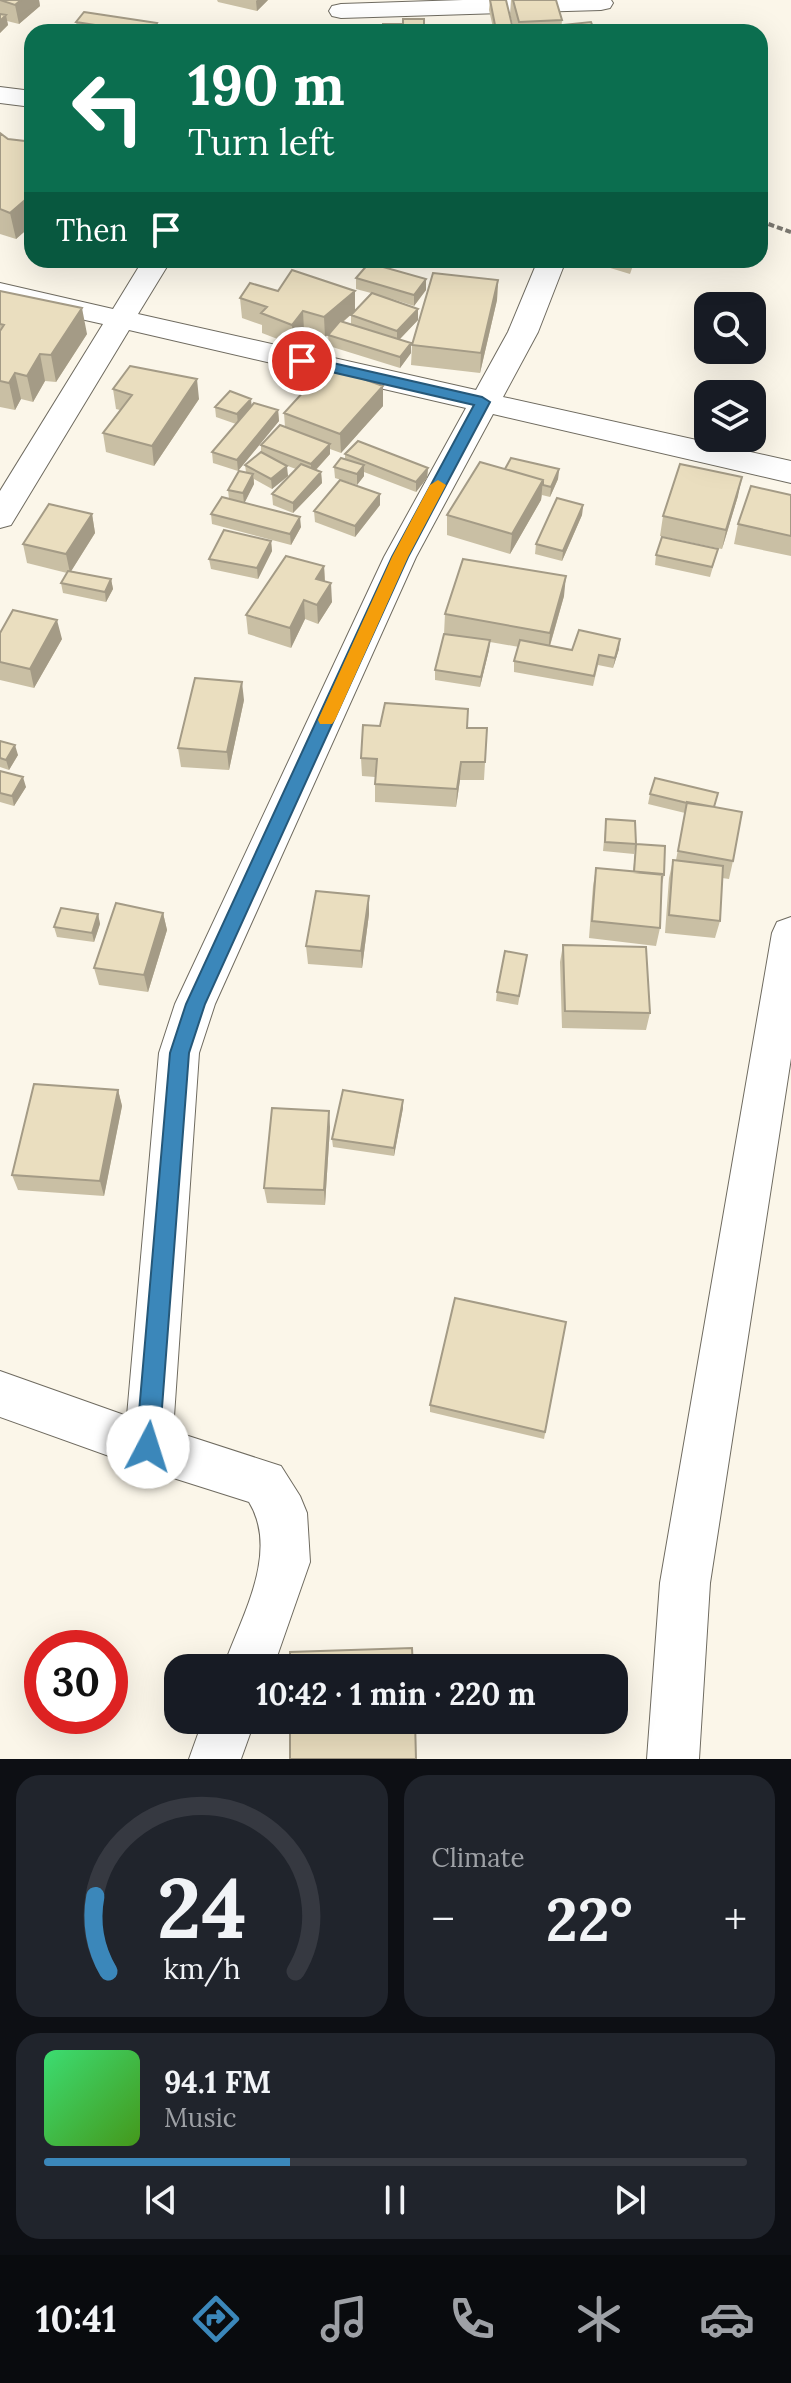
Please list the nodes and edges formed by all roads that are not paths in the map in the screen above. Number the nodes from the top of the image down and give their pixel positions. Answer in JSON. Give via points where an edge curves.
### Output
{"nodes":[{"id":1,"x":611,"y":2,"type":"edge"},
{"id":2,"x":345,"y":6,"type":"edge"},
{"id":3,"x":329,"y":24,"type":"edge"},
{"id":4,"x":609,"y":24,"type":"edge"},
{"id":5,"x":0,"y":95,"type":"edge"},
{"id":6,"x":24,"y":98,"type":"edge"},
{"id":7,"x":152,"y":268,"type":"edge"},
{"id":8,"x":549,"y":268,"type":"edge"},
{"id":9,"x":0,"y":292,"type":"edge"},
{"id":10,"x":121,"y":319,"type":"junction"},
{"id":11,"x":482,"y":402,"type":"junction"},
{"id":12,"x":791,"y":472,"type":"edge"},
{"id":13,"x":0,"y":517,"type":"edge"},
{"id":14,"x":791,"y":933,"type":"edge"},
{"id":15,"x":0,"y":1394,"type":"edge"},
{"id":16,"x":148,"y":1447,"type":"junction"},
{"id":17,"x":253,"y":1654,"type":"edge"},
{"id":18,"x":224,"y":1734,"type":"edge"},
{"id":19,"x":215,"y":1759,"type":"edge"},
{"id":20,"x":673,"y":1759,"type":"edge"}],
"edges":[{"from":1,"to":2,"type":"street"},
{"from":1,"to":4,"type":"street"},
{"from":2,"to":3,"type":"street"},
{"from":5,"to":6,"type":"street"},
{"from":7,"to":10,"type":"street"},
{"from":8,"to":11,"type":"street","via":[[523,332]]},
{"from":9,"to":10,"type":"street"},
{"from":10,"to":11,"type":"street"},
{"from":10,"to":13,"type":"street"},
{"from":11,"to":12,"type":"street"},
{"from":11,"to":16,"type":"street","via":[[400,557],[195,1004],[183,1041]]},
{"from":14,"to":20,"type":"street","via":[[685,1583]]},
{"from":15,"to":16,"type":"street"},
{"from":16,"to":17,"type":"street","via":[[264,1483],[283,1513],[286,1562]]},
{"from":18,"to":19,"type":"street"}]}
